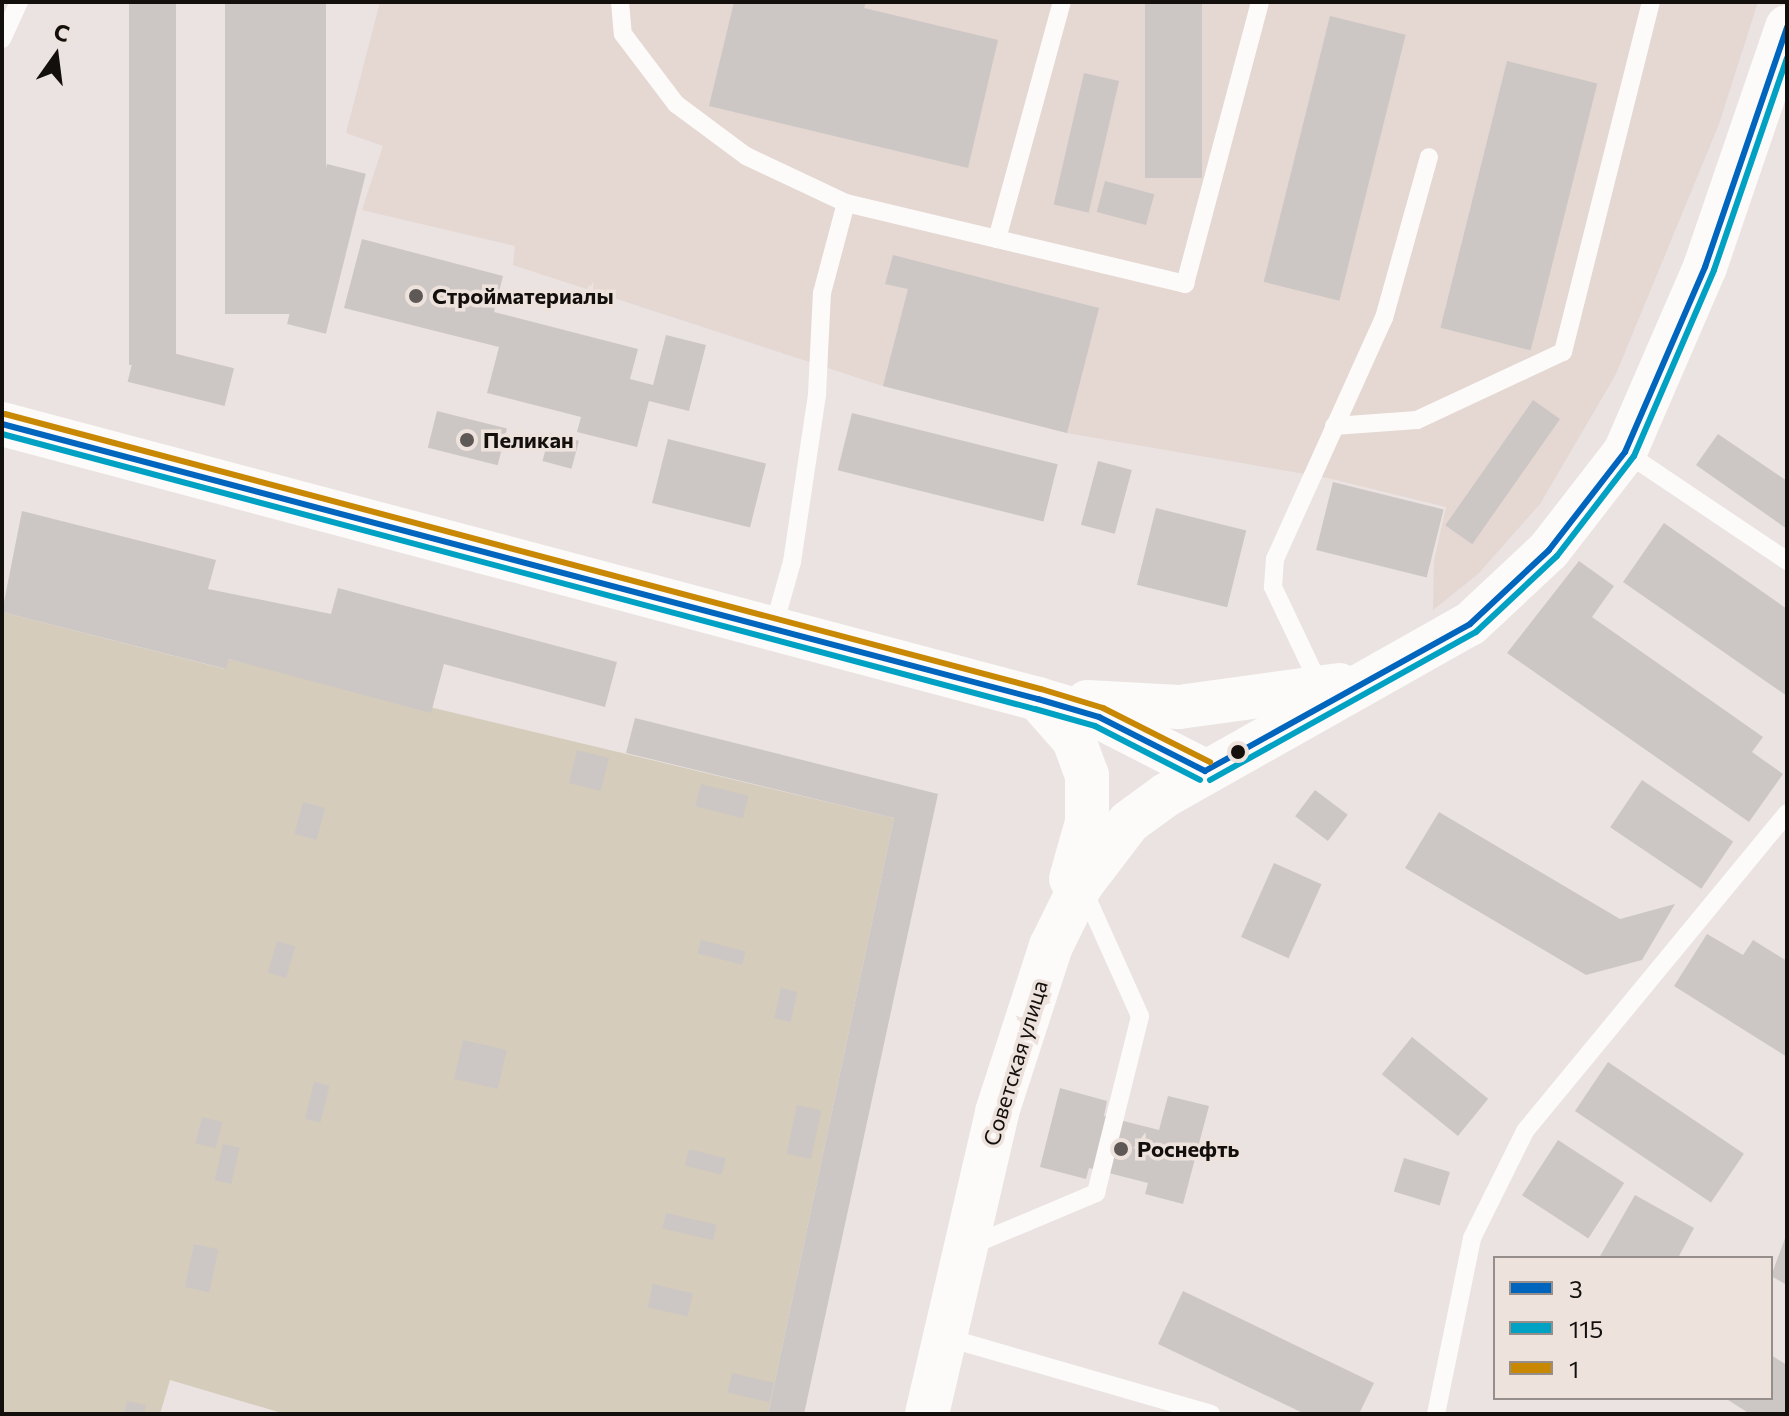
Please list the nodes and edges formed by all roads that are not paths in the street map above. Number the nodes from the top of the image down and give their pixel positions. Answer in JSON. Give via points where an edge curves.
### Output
{"nodes":[{"id":1,"x":19,"y":2,"type":"edge"},
{"id":2,"x":620,"y":2,"type":"edge"},
{"id":3,"x":1062,"y":2,"type":"edge"},
{"id":4,"x":1260,"y":2,"type":"edge"},
{"id":5,"x":1651,"y":2,"type":"edge"},
{"id":6,"x":1787,"y":27,"type":"edge"},
{"id":7,"x":2,"y":39,"type":"edge"},
{"id":8,"x":1429,"y":157,"type":"dead end"},
{"id":9,"x":846,"y":203,"type":"junction"},
{"id":10,"x":997,"y":239,"type":"junction"},
{"id":11,"x":2,"y":424,"type":"edge"},
{"id":12,"x":1334,"y":426,"type":"junction"},
{"id":13,"x":1625,"y":452,"type":"junction"},
{"id":14,"x":1787,"y":561,"type":"edge"},
{"id":15,"x":773,"y":629,"type":"junction"},
{"id":16,"x":1385,"y":675,"type":"junction"},
{"id":17,"x":1321,"y":688,"type":"junction"},
{"id":18,"x":1038,"y":699,"type":"junction"},
{"id":19,"x":1205,"y":771,"type":"junction"},
{"id":20,"x":1787,"y":813,"type":"edge"},
{"id":21,"x":1081,"y":885,"type":"junction"},
{"id":22,"x":1051,"y":946,"type":"junction"},
{"id":23,"x":964,"y":1249,"type":"junction"},
{"id":24,"x":945,"y":1337,"type":"junction"},
{"id":25,"x":1201,"y":1413,"type":"edge"},
{"id":26,"x":927,"y":1414,"type":"edge"},
{"id":27,"x":1436,"y":1414,"type":"edge"}],
"edges":[{"from":1,"to":7,"type":"lane"},
{"from":2,"to":9,"type":"lane","via":[[623,34],[676,104],[746,156]]},
{"from":3,"to":10,"type":"lane","via":[[1040,61]]},
{"from":4,"to":10,"type":"lane","via":[[1185,284]]},
{"from":5,"to":12,"type":"lane","via":[[1563,352],[1417,420]]},
{"from":6,"to":13,"type":"street","name":"Советская улица","via":[[1705,267]]},
{"from":8,"to":12,"type":"lane","via":[[1384,318]]},
{"from":9,"to":10,"type":"lane"},
{"from":9,"to":15,"type":"lane","via":[[822,293],[815,410],[792,562]]},
{"from":11,"to":15,"type":"street"},
{"from":12,"to":17,"type":"lane","via":[[1282,534],[1273,587]]},
{"from":13,"to":14,"type":"lane"},
{"from":13,"to":16,"type":"street","name":"Советская улица","via":[[1512,589]]},
{"from":15,"to":18,"type":"street"},
{"from":16,"to":17,"type":"street"},
{"from":16,"to":19,"type":"street","name":"Советская улица"},
{"from":17,"to":18,"type":"street","via":[[1179,707]]},
{"from":18,"to":19,"type":"street","via":[[1099,717]]},
{"from":18,"to":22,"type":"street","via":[[1074,740],[1087,775],[1087,822]]},
{"from":19,"to":21,"type":"street","name":"Советская улица","via":[[1129,822]]},
{"from":20,"to":27,"type":"lane","via":[[1525,1131],[1472,1238]]},
{"from":21,"to":22,"type":"street","name":"Советская улица"},
{"from":21,"to":23,"type":"lane","via":[[1140,1016],[1096,1193]]},
{"from":22,"to":23,"type":"street","name":"Советская улица","via":[[997,1112]]},
{"from":23,"to":24,"type":"street","name":"Советская улица"},
{"from":24,"to":25,"type":"lane"},
{"from":24,"to":26,"type":"street","name":"Советская улица"}]}
